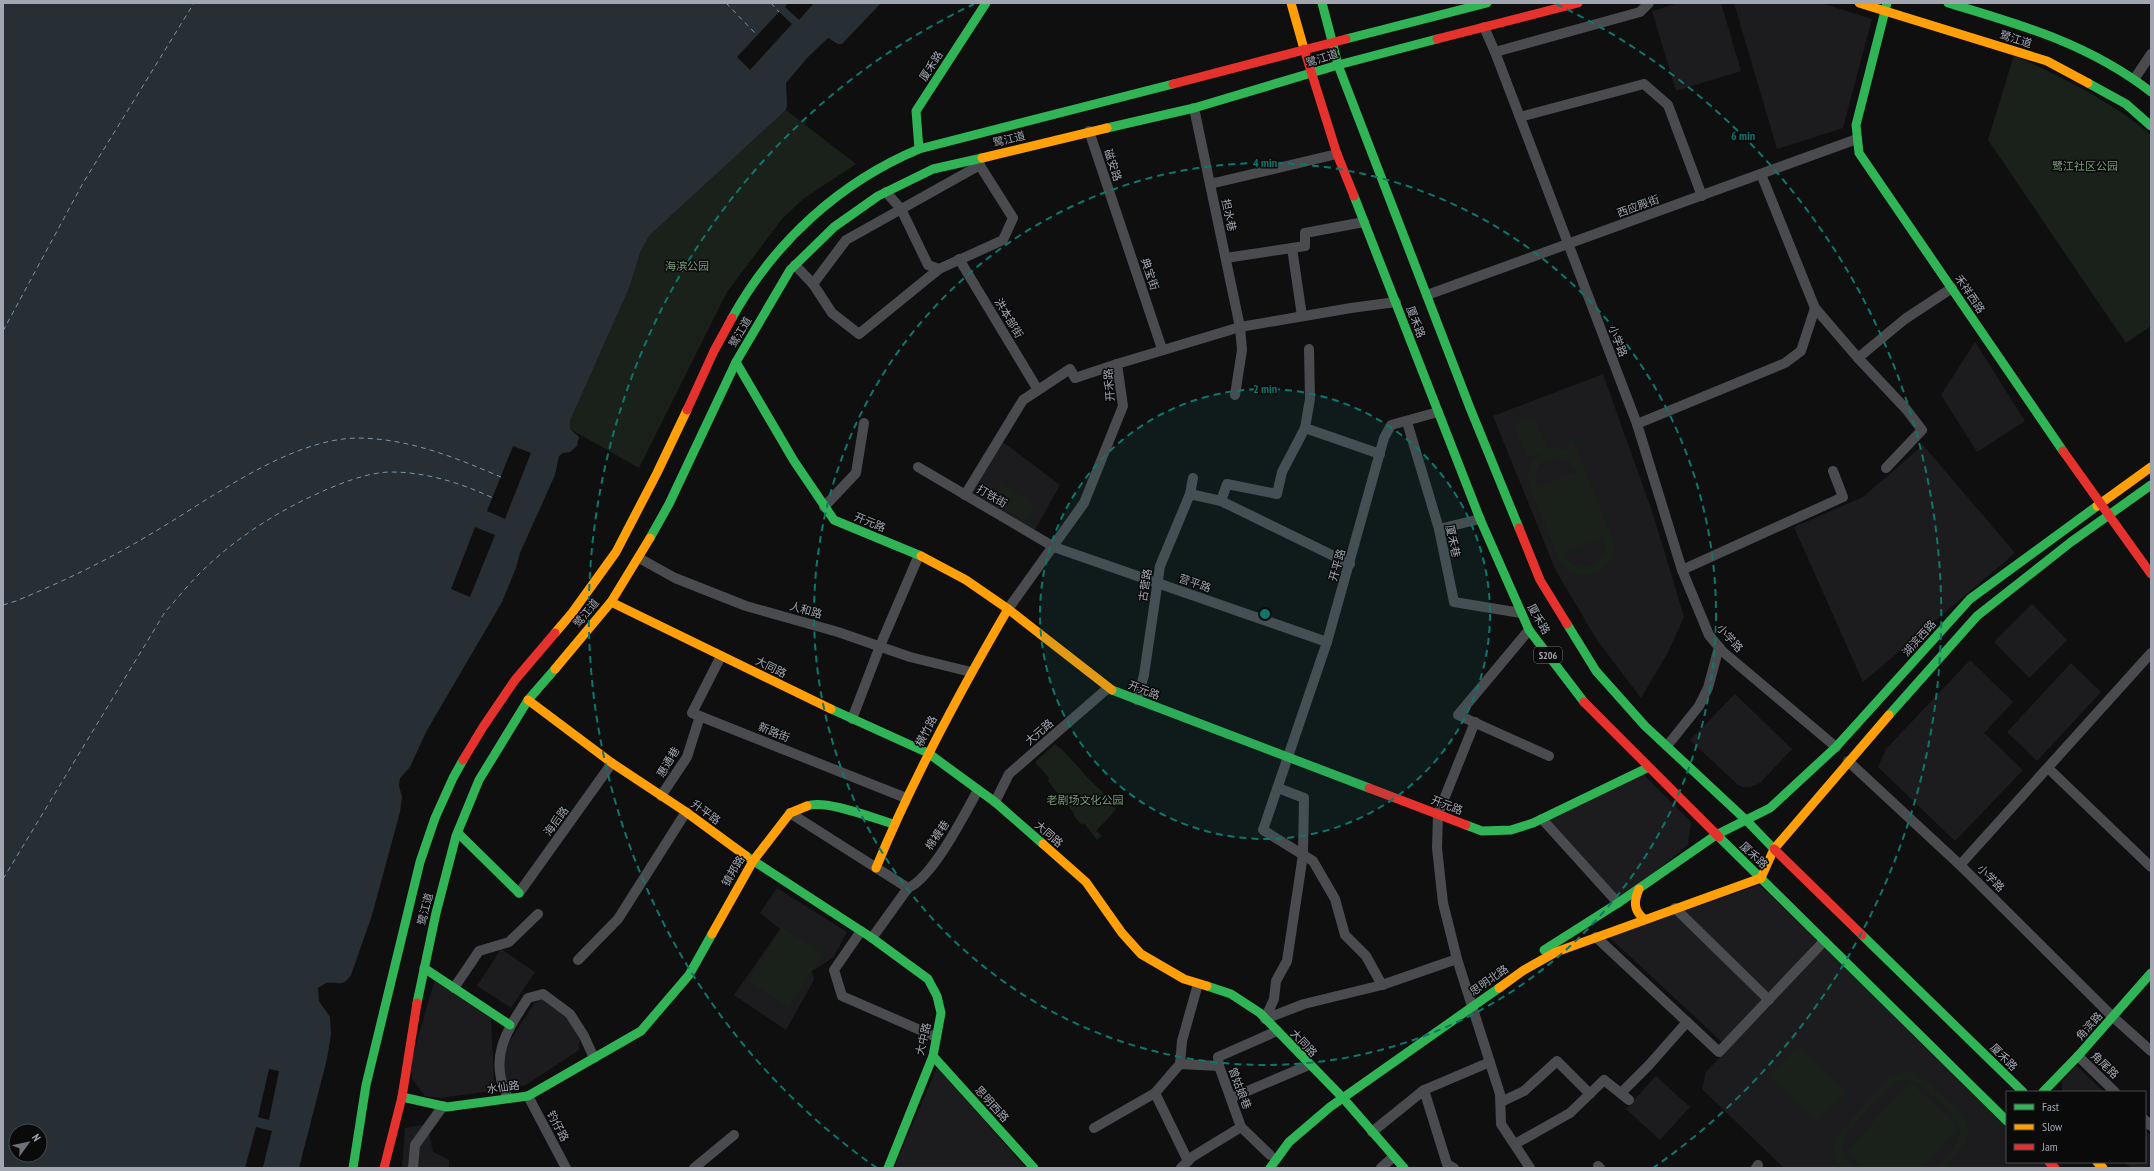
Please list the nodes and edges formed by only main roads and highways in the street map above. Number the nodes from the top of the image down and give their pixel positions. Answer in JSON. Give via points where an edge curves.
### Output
{"nodes":[{"id":1,"x":986,"y":3,"type":"edge"},
{"id":2,"x":1291,"y":3,"type":"edge"},
{"id":3,"x":1322,"y":3,"type":"edge"},
{"id":4,"x":1487,"y":3,"type":"edge"},
{"id":5,"x":1578,"y":3,"type":"edge"},
{"id":6,"x":1859,"y":3,"type":"edge"},
{"id":7,"x":1948,"y":3,"type":"edge"},
{"id":8,"x":1886,"y":7,"type":"edge"},
{"id":9,"x":1332,"y":41,"type":"junction"},
{"id":10,"x":1304,"y":49,"type":"junction"},
{"id":11,"x":1338,"y":65,"type":"junction"},
{"id":12,"x":1312,"y":74,"type":"junction"},
{"id":13,"x":2151,"y":92,"type":"edge"},
{"id":14,"x":2151,"y":126,"type":"edge"},
{"id":15,"x":919,"y":149,"type":"junction"},
{"id":16,"x":736,"y":362,"type":"junction"},
{"id":17,"x":2151,"y":467,"type":"edge"},
{"id":18,"x":2151,"y":485,"type":"edge"},
{"id":19,"x":2100,"y":504,"type":"junction"},
{"id":20,"x":2108,"y":516,"type":"junction"},
{"id":21,"x":2151,"y":574,"type":"edge"},
{"id":22,"x":611,"y":602,"type":"junction"},
{"id":23,"x":1008,"y":609,"type":"junction"},
{"id":24,"x":528,"y":700,"type":"junction"},
{"id":25,"x":928,"y":753,"type":"junction"},
{"id":26,"x":1647,"y":768,"type":"junction"},
{"id":27,"x":1747,"y":820,"type":"junction"},
{"id":28,"x":893,"y":824,"type":"junction"},
{"id":29,"x":458,"y":833,"type":"junction"},
{"id":30,"x":1716,"y":835,"type":"junction"},
{"id":31,"x":1774,"y":849,"type":"junction"},
{"id":32,"x":753,"y":861,"type":"junction"},
{"id":33,"x":876,"y":868,"type":"road end"},
{"id":34,"x":1761,"y":878,"type":"junction"},
{"id":35,"x":1639,"y":889,"type":"junction"},
{"id":36,"x":519,"y":893,"type":"road end"},
{"id":37,"x":1644,"y":919,"type":"junction"},
{"id":38,"x":872,"y":938,"type":"joint"},
{"id":39,"x":424,"y":968,"type":"junction"},
{"id":40,"x":2151,"y":973,"type":"edge"},
{"id":41,"x":1471,"y":1002,"type":"junction"},
{"id":42,"x":510,"y":1025,"type":"road end"},
{"id":43,"x":641,"y":1031,"type":"joint"},
{"id":44,"x":933,"y":1056,"type":"junction"},
{"id":45,"x":2022,"y":1091,"type":"edge"},
{"id":46,"x":2044,"y":1091,"type":"edge"},
{"id":47,"x":1341,"y":1095,"type":"junction"},
{"id":48,"x":402,"y":1096,"type":"junction"},
{"id":49,"x":2006,"y":1120,"type":"edge"},
{"id":50,"x":353,"y":1168,"type":"edge"},
{"id":51,"x":384,"y":1168,"type":"edge"},
{"id":52,"x":888,"y":1168,"type":"edge"},
{"id":53,"x":1034,"y":1168,"type":"edge"},
{"id":54,"x":1260,"y":1168,"type":"edge"},
{"id":55,"x":1270,"y":1168,"type":"edge"},
{"id":56,"x":1404,"y":1168,"type":"edge"}],
"edges":[{"from":1,"to":15,"type":"main road","name":"厦禾路","via":[[916,111]]},
{"from":2,"to":10,"type":"main road","name":"厦禾路","number":"S206"},
{"from":3,"to":9,"type":"main road","name":"厦禾路","number":"S206"},
{"from":4,"to":9,"type":"main road","name":"鹭江道"},
{"from":5,"to":11,"type":"main road","name":"鹭江道"},
{"from":6,"to":8,"type":"main road","name":"鹭江道"},
{"from":7,"to":13,"type":"main road","name":"鹭江道","via":[[2041,32],[2098,57],[2135,78]]},
{"from":8,"to":14,"type":"main road","name":"鹭江道","via":[[2047,61],[2126,104]]},
{"from":8,"to":19,"type":"main road","name":"禾祥西路","via":[[1856,125],[1859,153]]},
{"from":9,"to":10,"type":"main road","name":"鹭江道"},
{"from":9,"to":11,"type":"main road","name":"厦禾路","number":"S206"},
{"from":10,"to":12,"type":"main road","name":"厦禾路","number":"S206"},
{"from":10,"to":15,"type":"main road","name":"鹭江道"},
{"from":11,"to":12,"type":"main road","name":"鹭江道"},
{"from":11,"to":27,"type":"main road","name":"厦禾路","number":"S206","via":[[1470,408],[1540,580],[1596,671],[1645,726]]},
{"from":12,"to":16,"type":"main road","name":"鹭江道","via":[[1194,108],[1089,131],[978,162],[932,170],[886,192],[834,227],[790,270]]},
{"from":12,"to":26,"type":"main road","name":"厦禾路","number":"S206","via":[[1337,154],[1480,519],[1529,630],[1588,708]]},
{"from":15,"to":50,"type":"main road","name":"鹭江道","via":[[888,162],[830,200],[780,248],[737,309],[714,350],[657,473],[616,552],[572,613],[515,680],[483,726],[453,778],[435,818],[420,862],[366,1085]]},
{"from":16,"to":22,"type":"main road","name":"鹭江道","via":[[669,504]]},
{"from":16,"to":23,"type":"main road","name":"开元路","via":[[794,461],[834,520],[918,555],[966,580]]},
{"from":17,"to":19,"type":"main road","name":"湖滨西路"},
{"from":18,"to":20,"type":"main road"},
{"from":19,"to":20,"type":"main road","name":"禾祥西路"},
{"from":19,"to":27,"type":"main road","name":"湖滨西路","via":[[1970,599],[1836,747],[1770,808]]},
{"from":20,"to":21,"type":"main road","name":"禾祥西路"},
{"from":20,"to":31,"type":"main road","via":[[1977,616],[1848,761]]},
{"from":22,"to":24,"type":"main road","name":"鹭江道"},
{"from":22,"to":25,"type":"main road","name":"大同路"},
{"from":23,"to":25,"type":"main road","name":"横竹路"},
{"from":23,"to":26,"type":"main road","name":"开元路","via":[[1108,688],[1482,831],[1511,830],[1542,819]]},
{"from":24,"to":29,"type":"main road","name":"鹭江道","via":[[479,780]]},
{"from":24,"to":32,"type":"main road","name":"升平路","via":[[612,763]]},
{"from":25,"to":28,"type":"main road","name":"横竹路"},
{"from":25,"to":47,"type":"main road","name":"大同路","via":[[995,802],[1086,882],[1122,933],[1141,954],[1184,979],[1231,994],[1260,1013]]},
{"from":26,"to":30,"type":"main road","name":"厦禾路","number":"S206"},
{"from":27,"to":30,"type":"main road","name":"湖滨西路"},
{"from":27,"to":31,"type":"main road","name":"厦禾路","number":"S206"},
{"from":28,"to":32,"type":"main road","name":"镇邦路","via":[[813,804],[790,813]]},
{"from":28,"to":33,"type":"main road","name":"横竹路"},
{"from":29,"to":36,"type":"main road"},
{"from":29,"to":39,"type":"main road","name":"鹭江道"},
{"from":30,"to":34,"type":"main road","name":"厦禾路","number":"S206"},
{"from":30,"to":35,"type":"main road","name":"思明北路"},
{"from":31,"to":34,"type":"main road"},
{"from":31,"to":45,"type":"main road","name":"厦禾路","number":"S206"},
{"from":32,"to":38,"type":"main road","name":"升平路"},
{"from":32,"to":43,"type":"main road","name":"镇邦路","via":[[689,975]]},
{"from":34,"to":37,"type":"main road","name":"思明北路"},
{"from":34,"to":49,"type":"main road","name":"厦禾路","number":"S206"},
{"from":35,"to":37,"type":"main road","via":[[1634,900],[1635,908]]},
{"from":35,"to":41,"type":"main road","name":"思明北路"},
{"from":37,"to":41,"type":"main road","name":"思明北路","via":[[1556,952]]},
{"from":38,"to":44,"type":"main road","name":"大中路","via":[[928,978],[937,996],[941,1013]]},
{"from":39,"to":42,"type":"main road"},
{"from":39,"to":48,"type":"main road","name":"鹭江道"},
{"from":40,"to":46,"type":"main road","name":"角滨路"},
{"from":41,"to":47,"type":"main road","name":"思明北路"},
{"from":43,"to":48,"type":"main road","name":"水仙路","via":[[528,1096],[443,1106]]},
{"from":44,"to":52,"type":"main road","name":"大中路"},
{"from":44,"to":53,"type":"main road","name":"思明西路"},
{"from":47,"to":54,"type":"main road","name":"思明北路","via":[[1295,1126]]},
{"from":47,"to":55,"type":"main road","name":"思明北路","via":[[1289,1142]]},
{"from":47,"to":56,"type":"main road","name":"大同路"},
{"from":48,"to":51,"type":"main road","name":"鹭江道"}]}
